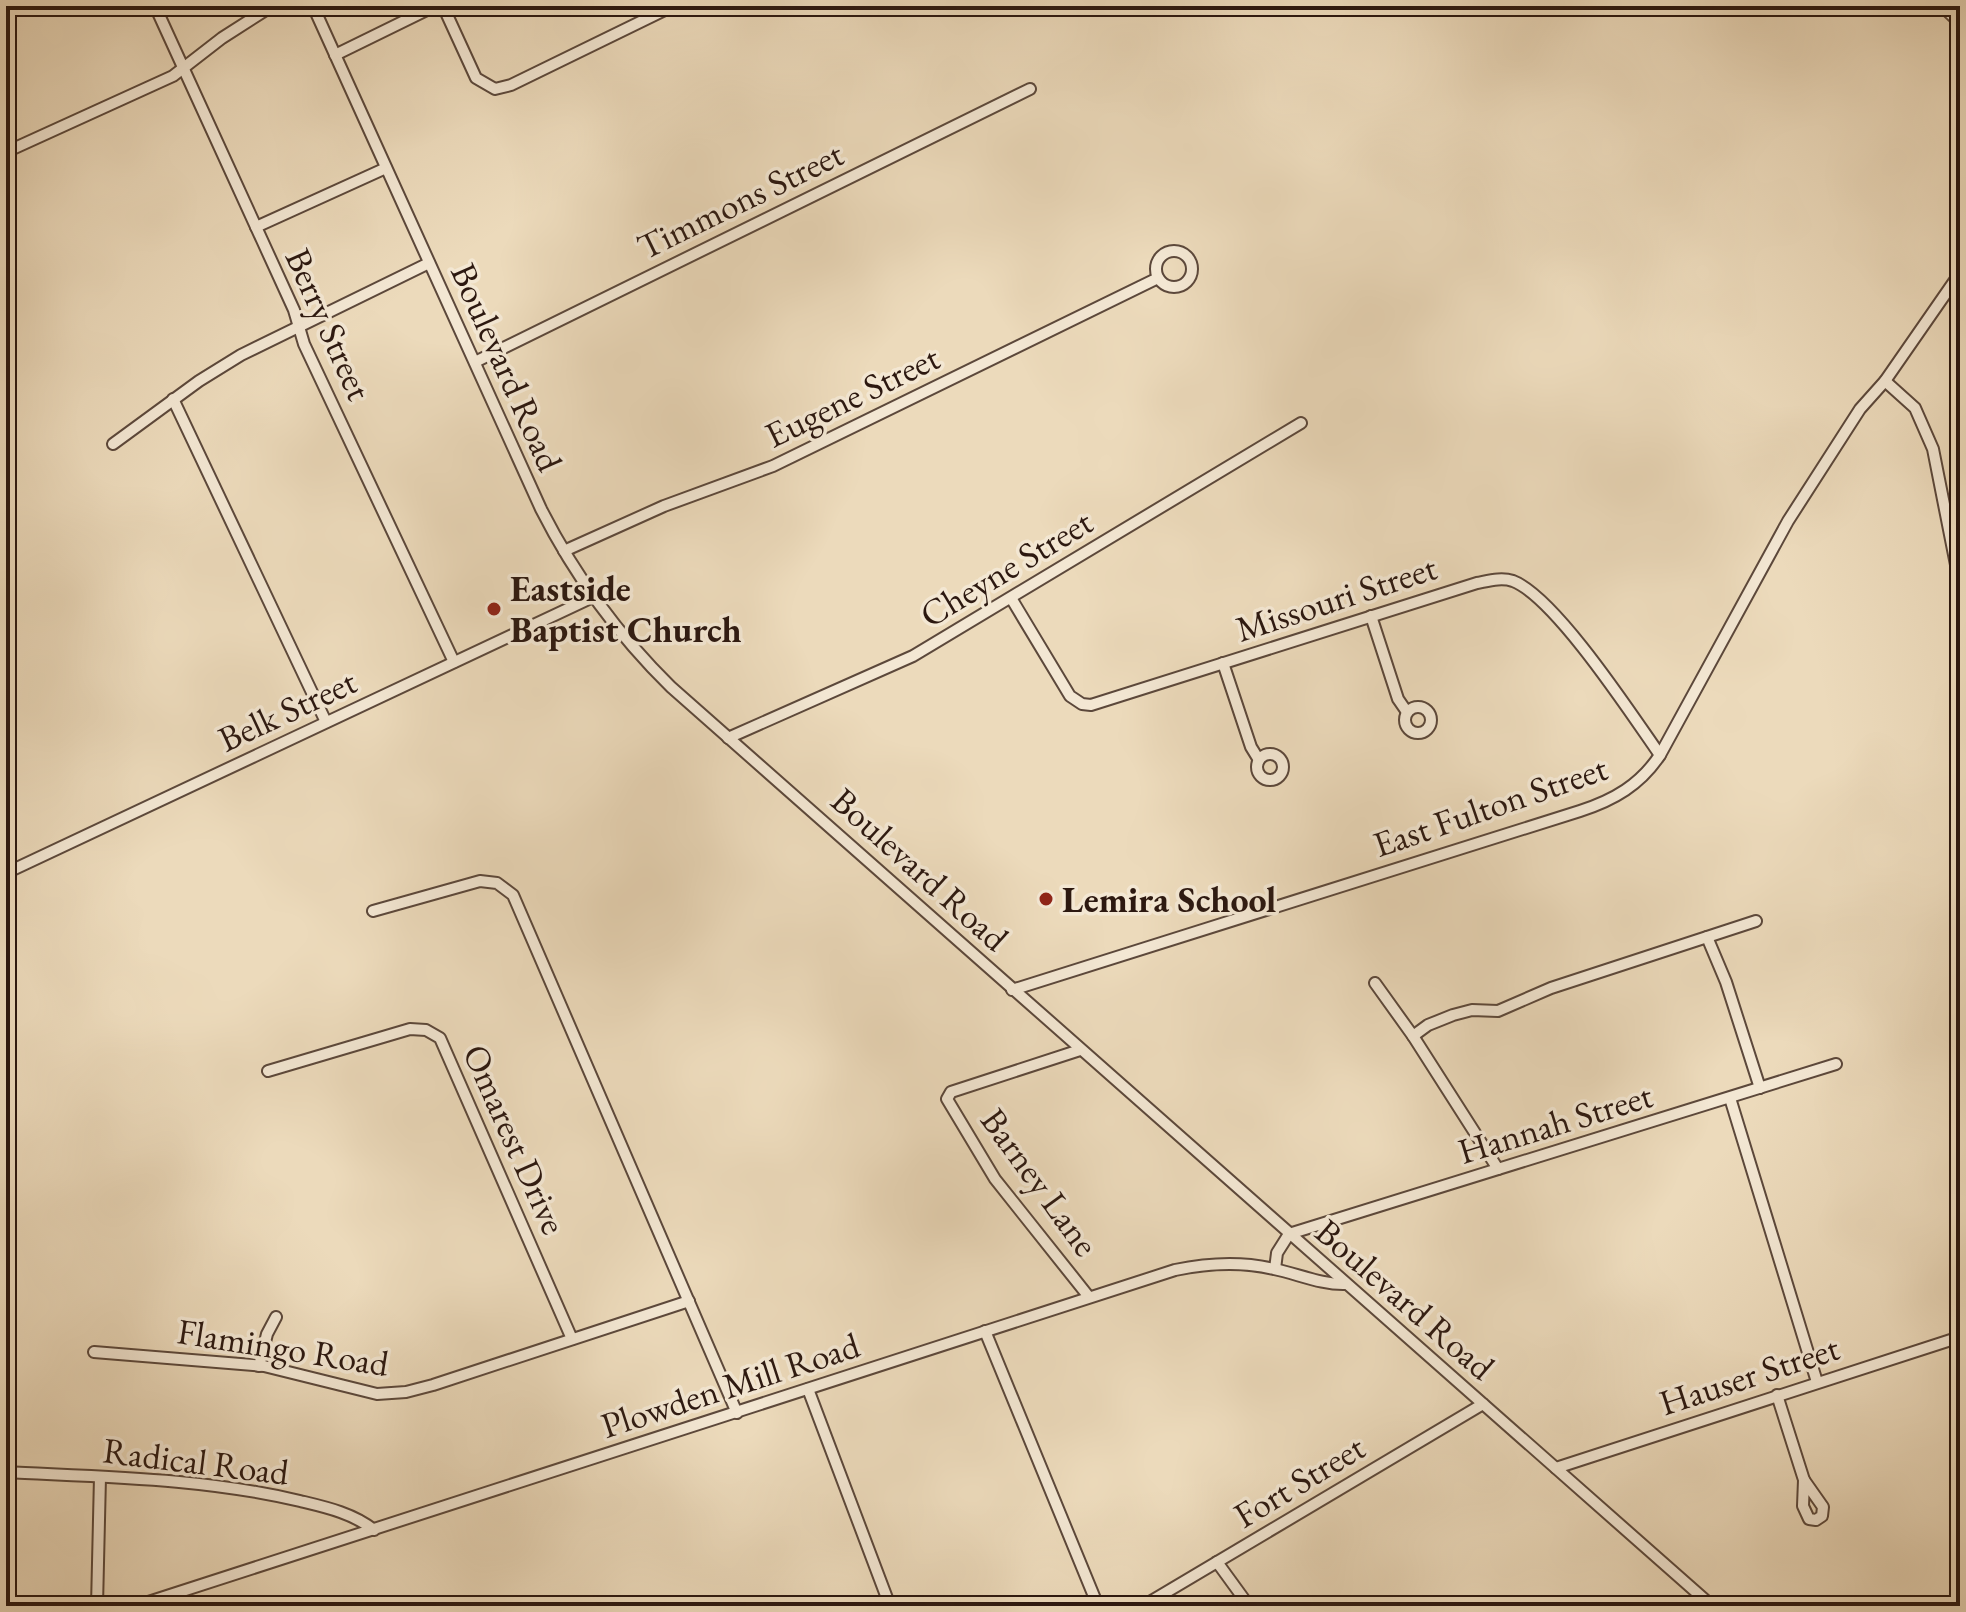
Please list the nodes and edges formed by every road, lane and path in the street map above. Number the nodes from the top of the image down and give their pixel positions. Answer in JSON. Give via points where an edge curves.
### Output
{"nodes":[{"id":1,"x":155,"y":6,"type":"edge"},
{"id":2,"x":272,"y":6,"type":"edge"},
{"id":3,"x":313,"y":6,"type":"edge"},
{"id":4,"x":435,"y":6,"type":"edge"},
{"id":5,"x":443,"y":6,"type":"edge"},
{"id":6,"x":673,"y":6,"type":"edge"},
{"id":7,"x":1942,"y":6,"type":"edge"},
{"id":8,"x":1960,"y":23,"type":"edge"},
{"id":9,"x":335,"y":55,"type":"junction"},
{"id":10,"x":183,"y":67,"type":"junction"},
{"id":11,"x":1030,"y":89,"type":"dead end"},
{"id":12,"x":6,"y":152,"type":"edge"},
{"id":13,"x":386,"y":168,"type":"junction"},
{"id":14,"x":256,"y":227,"type":"junction"},
{"id":15,"x":429,"y":263,"type":"junction"},
{"id":16,"x":1960,"y":273,"type":"edge"},
{"id":17,"x":1158,"y":278,"type":"dead end"},
{"id":18,"x":299,"y":326,"type":"junction"},
{"id":19,"x":475,"y":362,"type":"junction"},
{"id":20,"x":1885,"y":381,"type":"junction"},
{"id":21,"x":173,"y":399,"type":"junction"},
{"id":22,"x":1301,"y":423,"type":"dead end"},
{"id":23,"x":113,"y":444,"type":"dead end"},
{"id":24,"x":564,"y":551,"type":"junction"},
{"id":25,"x":1960,"y":585,"type":"edge"},
{"id":26,"x":593,"y":597,"type":"junction"},
{"id":27,"x":1011,"y":598,"type":"junction"},
{"id":28,"x":1371,"y":616,"type":"junction"},
{"id":29,"x":454,"y":662,"type":"junction"},
{"id":30,"x":1223,"y":663,"type":"junction"},
{"id":31,"x":1407,"y":712,"type":"dead end"},
{"id":32,"x":326,"y":722,"type":"junction"},
{"id":33,"x":728,"y":738,"type":"junction"},
{"id":34,"x":1660,"y":755,"type":"junction"},
{"id":35,"x":1259,"y":760,"type":"dead end"},
{"id":36,"x":6,"y":873,"type":"edge"},
{"id":37,"x":373,"y":911,"type":"dead end"},
{"id":38,"x":1756,"y":921,"type":"dead end"},
{"id":39,"x":1707,"y":937,"type":"junction"},
{"id":40,"x":1375,"y":983,"type":"dead end"},
{"id":41,"x":1012,"y":990,"type":"junction"},
{"id":42,"x":1413,"y":1036,"type":"junction"},
{"id":43,"x":1080,"y":1050,"type":"junction"},
{"id":44,"x":1836,"y":1064,"type":"dead end"},
{"id":45,"x":268,"y":1071,"type":"dead end"},
{"id":46,"x":1760,"y":1088,"type":"junction"},
{"id":47,"x":1730,"y":1098,"type":"junction"},
{"id":48,"x":1498,"y":1169,"type":"junction"},
{"id":49,"x":1289,"y":1234,"type":"junction"},
{"id":50,"x":1275,"y":1269,"type":"junction"},
{"id":51,"x":1346,"y":1284,"type":"junction"},
{"id":52,"x":1089,"y":1297,"type":"junction"},
{"id":53,"x":689,"y":1301,"type":"junction"},
{"id":54,"x":276,"y":1317,"type":"dead end"},
{"id":55,"x":985,"y":1331,"type":"junction"},
{"id":56,"x":1960,"y":1337,"type":"edge"},
{"id":57,"x":572,"y":1339,"type":"junction"},
{"id":58,"x":94,"y":1352,"type":"dead end"},
{"id":59,"x":259,"y":1366,"type":"junction"},
{"id":60,"x":1817,"y":1382,"type":"junction"},
{"id":61,"x":808,"y":1389,"type":"junction"},
{"id":62,"x":1777,"y":1395,"type":"junction"},
{"id":63,"x":1483,"y":1404,"type":"junction"},
{"id":64,"x":737,"y":1413,"type":"junction"},
{"id":65,"x":1556,"y":1468,"type":"junction"},
{"id":66,"x":6,"y":1472,"type":"edge"},
{"id":67,"x":100,"y":1477,"type":"junction"},
{"id":68,"x":1804,"y":1480,"type":"dead end"},
{"id":69,"x":374,"y":1530,"type":"junction"},
{"id":70,"x":1217,"y":1562,"type":"junction"},
{"id":71,"x":97,"y":1606,"type":"edge"},
{"id":72,"x":136,"y":1606,"type":"edge"},
{"id":73,"x":890,"y":1606,"type":"edge"},
{"id":74,"x":1098,"y":1606,"type":"edge"},
{"id":75,"x":1143,"y":1606,"type":"edge"},
{"id":76,"x":1249,"y":1606,"type":"edge"},
{"id":77,"x":1712,"y":1606,"type":"edge"}],
"edges":[{"from":1,"to":10,"type":"street","name":"Berry Street"},
{"from":2,"to":10,"type":"street"},
{"from":3,"to":9,"type":"street","name":"Boulevard Road"},
{"from":4,"to":9,"type":"street"},
{"from":5,"to":6,"type":"street","via":[[476,78],[495,89]]},
{"from":7,"to":8,"type":"street"},
{"from":9,"to":13,"type":"street","name":"Boulevard Road"},
{"from":10,"to":12,"type":"street","via":[[158,84]]},
{"from":10,"to":14,"type":"street","name":"Berry Street"},
{"from":11,"to":19,"type":"street","name":"Timmons Street"},
{"from":13,"to":14,"type":"street"},
{"from":13,"to":15,"type":"street","name":"Boulevard Road"},
{"from":14,"to":18,"type":"street","name":"Berry Street"},
{"from":15,"to":18,"type":"street"},
{"from":15,"to":19,"type":"street","name":"Boulevard Road"},
{"from":16,"to":20,"type":"street","name":"East Fulton Street"},
{"from":17,"to":24,"type":"street","name":"Eugene Street","via":[[773,466],[664,506]]},
{"from":18,"to":21,"type":"street","via":[[221,366]]},
{"from":18,"to":29,"type":"street","name":"Berry Street"},
{"from":19,"to":24,"type":"street","name":"Boulevard Road"},
{"from":20,"to":25,"type":"street","via":[[1915,408],[1933,449]]},
{"from":20,"to":34,"type":"street","name":"East Fulton Street","via":[[1860,409],[1766,557]]},
{"from":21,"to":23,"type":"street"},
{"from":21,"to":32,"type":"street"},
{"from":22,"to":27,"type":"street","name":"Cheyne Street"},
{"from":24,"to":26,"type":"street","name":"Boulevard Road"},
{"from":26,"to":29,"type":"street","name":"Belk Street"},
{"from":26,"to":33,"type":"street","name":"Boulevard Road","via":[[645,661]]},
{"from":27,"to":30,"type":"street","name":"Missouri Street","via":[[1070,696],[1082,704]]},
{"from":27,"to":33,"type":"street","name":"Cheyne Street","via":[[906,660]]},
{"from":28,"to":30,"type":"street","name":"Missouri Street"},
{"from":28,"to":31,"type":"street"},
{"from":28,"to":34,"type":"street","name":"Missouri Street","via":[[1477,583],[1513,581],[1566,629]]},
{"from":29,"to":32,"type":"street","name":"Belk Street"},
{"from":30,"to":35,"type":"street"},
{"from":32,"to":36,"type":"street","name":"Belk Street"},
{"from":33,"to":41,"type":"street","name":"Boulevard Road"},
{"from":34,"to":41,"type":"street","name":"East Fulton Street","via":[[1635,784],[1600,804]]},
{"from":37,"to":53,"type":"street","via":[[480,881],[511,892]]},
{"from":38,"to":39,"type":"street"},
{"from":39,"to":42,"type":"street","via":[[1498,1011],[1453,1015]]},
{"from":39,"to":46,"type":"street"},
{"from":40,"to":42,"type":"street"},
{"from":41,"to":43,"type":"street","name":"Boulevard Road"},
{"from":42,"to":48,"type":"street"},
{"from":43,"to":49,"type":"street","name":"Boulevard Road"},
{"from":43,"to":52,"type":"street","name":"Barney Lane","via":[[951,1092],[947,1099],[995,1179]]},
{"from":44,"to":46,"type":"street","name":"Hannah Street"},
{"from":45,"to":57,"type":"street","name":"Omarest Drive","via":[[410,1029],[440,1038]]},
{"from":46,"to":47,"type":"street","name":"Hannah Street"},
{"from":47,"to":48,"type":"street","name":"Hannah Street"},
{"from":47,"to":60,"type":"street"},
{"from":48,"to":49,"type":"street","name":"Hannah Street"},
{"from":49,"to":50,"type":"street","via":[[1277,1253]]},
{"from":49,"to":51,"type":"street","name":"Boulevard Road"},
{"from":50,"to":51,"type":"street","name":"Plowden Mill Road","via":[[1330,1285]]},
{"from":50,"to":52,"type":"street","name":"Plowden Mill Road","via":[[1197,1265]]},
{"from":51,"to":63,"type":"street","name":"Boulevard Road"},
{"from":52,"to":55,"type":"street","name":"Plowden Mill Road"},
{"from":53,"to":57,"type":"street","name":"Flamingo Road"},
{"from":53,"to":64,"type":"street"},
{"from":54,"to":59,"type":"street"},
{"from":55,"to":61,"type":"street","name":"Plowden Mill Road"},
{"from":55,"to":74,"type":"street"},
{"from":56,"to":60,"type":"street","name":"Hauser Street"},
{"from":57,"to":59,"type":"street","name":"Flamingo Road","via":[[397,1394],[364,1392]]},
{"from":58,"to":59,"type":"street","name":"Flamingo Road"},
{"from":60,"to":62,"type":"street","name":"Hauser Street"},
{"from":61,"to":64,"type":"street","name":"Plowden Mill Road"},
{"from":61,"to":73,"type":"street"},
{"from":62,"to":65,"type":"street","name":"Hauser Street"},
{"from":62,"to":68,"type":"street"},
{"from":63,"to":65,"type":"street","name":"Boulevard Road"},
{"from":63,"to":70,"type":"street","name":"Fort Street"},
{"from":64,"to":69,"type":"street","name":"Plowden Mill Road"},
{"from":65,"to":77,"type":"street","name":"Boulevard Road"},
{"from":66,"to":67,"type":"street","name":"Radical Road"},
{"from":67,"to":69,"type":"street","name":"Radical Road","via":[[262,1492],[358,1519]]},
{"from":67,"to":71,"type":"street"},
{"from":69,"to":72,"type":"street","name":"Plowden Mill Road"},
{"from":70,"to":75,"type":"street","name":"Fort Street"},
{"from":70,"to":76,"type":"street"}]}
